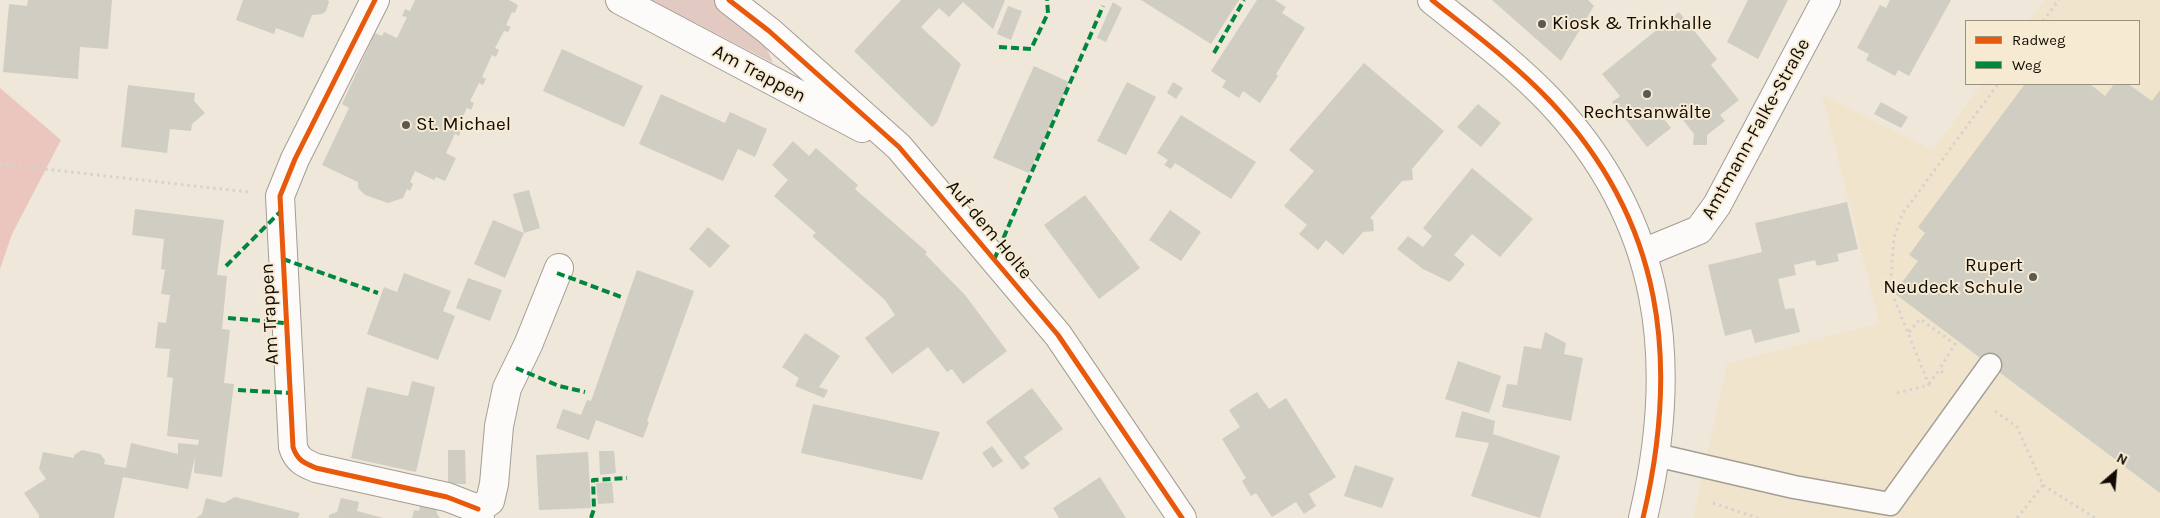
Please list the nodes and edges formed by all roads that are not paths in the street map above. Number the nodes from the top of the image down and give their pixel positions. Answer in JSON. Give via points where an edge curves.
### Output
{"nodes":[{"id":1,"x":375,"y":0,"type":"edge"},
{"id":2,"x":620,"y":0,"type":"edge"},
{"id":3,"x":728,"y":0,"type":"edge"},
{"id":4,"x":1432,"y":0,"type":"edge"},
{"id":5,"x":1826,"y":0,"type":"edge"},
{"id":6,"x":899,"y":147,"type":"junction"},
{"id":7,"x":1643,"y":253,"type":"junction"},
{"id":8,"x":559,"y":268,"type":"dead end"},
{"id":9,"x":1990,"y":366,"type":"dead end"},
{"id":10,"x":1656,"y":455,"type":"junction"},
{"id":11,"x":479,"y":514,"type":"edge"},
{"id":12,"x":1182,"y":518,"type":"edge"},
{"id":13,"x":1643,"y":518,"type":"edge"}],
"edges":[{"from":1,"to":11,"type":"street","name":"Am Trappen","via":[[295,159],[280,196],[293,447],[301,461],[316,468],[447,498]]},
{"from":2,"to":6,"type":"street","name":"Am Trappen"},
{"from":3,"to":6,"type":"street","name":"Auf dem Holte","via":[[769,31]]},
{"from":4,"to":7,"type":"street","via":[[1500,54],[1550,101],[1588,147],[1618,194]]},
{"from":5,"to":7,"type":"street","name":"Amtmann-Falke-Straße","via":[[1717,205],[1699,230]]},
{"from":6,"to":12,"type":"street","name":"Auf dem Holte","via":[[1058,335]]},
{"from":7,"to":10,"type":"street","via":[[1654,298],[1661,358]]},
{"from":8,"to":11,"type":"street","name":"Am Trappen","via":[[507,388],[490,502]]},
{"from":9,"to":10,"type":"lane","via":[[1890,504],[1794,487]]},
{"from":10,"to":13,"type":"street"}]}
